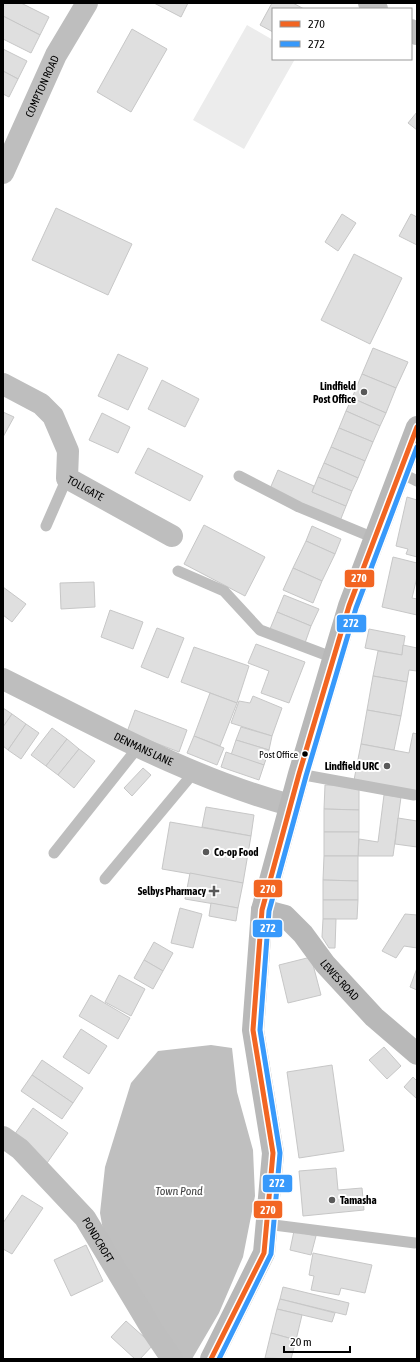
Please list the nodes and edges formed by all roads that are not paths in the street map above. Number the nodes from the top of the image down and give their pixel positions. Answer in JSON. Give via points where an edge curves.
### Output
{"nodes":[{"id":1,"x":87,"y":3,"type":"edge"},
{"id":2,"x":3,"y":173,"type":"edge"},
{"id":3,"x":3,"y":384,"type":"edge"},
{"id":4,"x":417,"y":426,"type":"edge"},
{"id":5,"x":239,"y":476,"type":"dead end"},
{"id":6,"x":408,"y":476,"type":"edge"},
{"id":7,"x":67,"y":478,"type":"junction"},
{"id":8,"x":46,"y":526,"type":"dead end"},
{"id":9,"x":172,"y":536,"type":"dead end"},
{"id":10,"x":374,"y":538,"type":"junction"},
{"id":11,"x":178,"y":571,"type":"dead end"},
{"id":12,"x":334,"y":658,"type":"junction"},
{"id":13,"x":3,"y":679,"type":"edge"},
{"id":14,"x":139,"y":746,"type":"junction"},
{"id":15,"x":195,"y":772,"type":"junction"},
{"id":16,"x":299,"y":774,"type":"junction"},
{"id":17,"x":414,"y":795,"type":"dead end"},
{"id":18,"x":290,"y":805,"type":"junction"},
{"id":19,"x":54,"y":853,"type":"dead end"},
{"id":20,"x":105,"y":879,"type":"dead end"},
{"id":21,"x":262,"y":910,"type":"junction"},
{"id":22,"x":417,"y":1054,"type":"edge"},
{"id":23,"x":3,"y":1137,"type":"edge"},
{"id":24,"x":266,"y":1224,"type":"junction"},
{"id":25,"x":415,"y":1243,"type":"dead end"},
{"id":26,"x":172,"y":1359,"type":"edge"},
{"id":27,"x":211,"y":1359,"type":"edge"}],
"edges":[{"from":1,"to":2,"type":"street","name":"COMPTON ROAD","via":[[56,55]]},
{"from":3,"to":7,"type":"street","name":"TOLLGATE","via":[[41,404],[53,416],[68,451]]},
{"from":4,"to":6,"type":"main road"},
{"from":5,"to":10,"type":"lane","via":[[299,507]]},
{"from":6,"to":10,"type":"main road"},
{"from":7,"to":8,"type":"lane"},
{"from":7,"to":9,"type":"street","name":"TOLLGATE"},
{"from":10,"to":12,"type":"main road"},
{"from":11,"to":12,"type":"lane","via":[[224,591],[260,630]]},
{"from":12,"to":16,"type":"main road"},
{"from":13,"to":14,"type":"street","name":"DENMANS LANE"},
{"from":14,"to":15,"type":"street","name":"DENMANS LANE"},
{"from":14,"to":19,"type":"lane"},
{"from":15,"to":18,"type":"street","name":"DENMANS LANE","via":[[230,787]]},
{"from":15,"to":20,"type":"lane"},
{"from":16,"to":17,"type":"lane"},
{"from":16,"to":18,"type":"main road"},
{"from":18,"to":21,"type":"main road"},
{"from":21,"to":22,"type":"main road","name":"LEWES ROAD","via":[[285,916],[374,1017]]},
{"from":21,"to":24,"type":"main road","via":[[253,1030],[273,1153]]},
{"from":23,"to":26,"type":"street","name":"PONDCROFT","via":[[20,1149],[85,1218]]},
{"from":24,"to":25,"type":"lane"},
{"from":24,"to":27,"type":"main road","via":[[264,1253]]}]}
